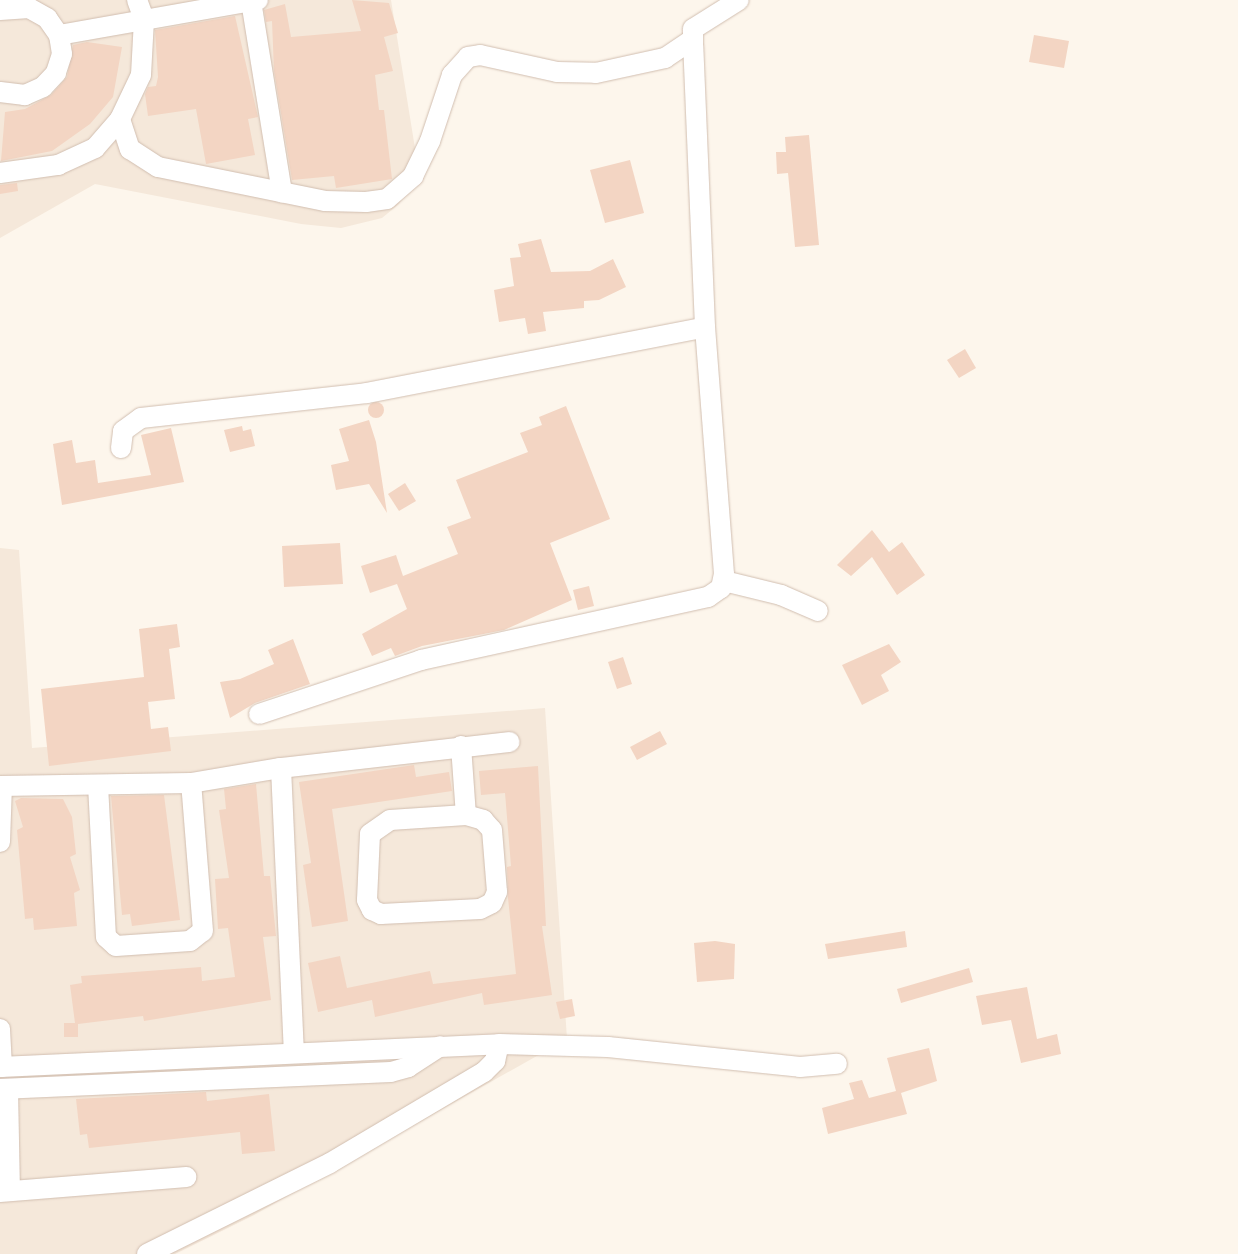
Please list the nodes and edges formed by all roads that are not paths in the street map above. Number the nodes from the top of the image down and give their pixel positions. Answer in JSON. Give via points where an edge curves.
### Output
{"nodes":[{"id":1,"x":255,"y":0,"type":"edge"},
{"id":2,"x":739,"y":0,"type":"edge"},
{"id":3,"x":140,"y":9,"type":"edge"},
{"id":4,"x":0,"y":10,"type":"edge"},
{"id":5,"x":59,"y":35,"type":"junction"},
{"id":6,"x":693,"y":39,"type":"junction"},
{"id":7,"x":0,"y":92,"type":"edge"},
{"id":8,"x":120,"y":119,"type":"junction"},
{"id":9,"x":0,"y":173,"type":"edge"},
{"id":10,"x":282,"y":193,"type":"junction"},
{"id":11,"x":705,"y":327,"type":"junction"},
{"id":12,"x":121,"y":448,"type":"dead end"},
{"id":13,"x":724,"y":581,"type":"junction"},
{"id":14,"x":818,"y":611,"type":"dead end"},
{"id":15,"x":259,"y":714,"type":"dead end"},
{"id":16,"x":510,"y":742,"type":"dead end"},
{"id":17,"x":461,"y":746,"type":"junction"},
{"id":18,"x":281,"y":768,"type":"junction"},
{"id":19,"x":191,"y":783,"type":"junction"},
{"id":20,"x":98,"y":785,"type":"junction"},
{"id":21,"x":1,"y":786,"type":"edge"},
{"id":22,"x":466,"y":815,"type":"junction"},
{"id":23,"x":0,"y":842,"type":"edge"},
{"id":24,"x":0,"y":1029,"type":"edge"},
{"id":25,"x":499,"y":1044,"type":"junction"},
{"id":26,"x":440,"y":1046,"type":"junction"},
{"id":27,"x":294,"y":1052,"type":"junction"},
{"id":28,"x":837,"y":1064,"type":"dead end"},
{"id":29,"x":1,"y":1067,"type":"edge"},
{"id":30,"x":4,"y":1089,"type":"edge"},
{"id":31,"x":186,"y":1176,"type":"dead end"},
{"id":32,"x":5,"y":1191,"type":"edge"},
{"id":33,"x":146,"y":1254,"type":"edge"}],
"edges":[{"from":1,"to":3,"type":"street"},
{"from":1,"to":10,"type":"street"},
{"from":2,"to":6,"type":"street","via":[[704,19],[693,30]]},
{"from":3,"to":5,"type":"street"},
{"from":3,"to":8,"type":"street","via":[[141,75]]},
{"from":4,"to":5,"type":"street","via":[[19,6],[39,12]]},
{"from":5,"to":7,"type":"street","via":[[60,64],[50,81],[25,95]]},
{"from":6,"to":10,"type":"street","via":[[666,58],[596,73],[557,72],[480,55],[468,57],[452,75],[430,141],[400,192],[366,202]]},
{"from":6,"to":11,"type":"street"},
{"from":8,"to":9,"type":"street","via":[[95,148],[58,165]]},
{"from":8,"to":10,"type":"street","via":[[130,149],[158,167]]},
{"from":11,"to":12,"type":"street","via":[[368,393],[141,418],[124,430]]},
{"from":11,"to":13,"type":"street"},
{"from":13,"to":14,"type":"street","via":[[781,595]]},
{"from":13,"to":15,"type":"street","via":[[708,597],[420,660]]},
{"from":16,"to":17,"type":"street"},
{"from":17,"to":18,"type":"street"},
{"from":17,"to":22,"type":"street"},
{"from":18,"to":19,"type":"street"},
{"from":18,"to":27,"type":"street"},
{"from":19,"to":20,"type":"street"},
{"from":19,"to":20,"type":"street","via":[[203,931],[190,942],[116,946],[106,937]]},
{"from":20,"to":21,"type":"street"},
{"from":21,"to":23,"type":"street"},
{"from":22,"to":22,"type":"street","via":[[390,820],[370,834],[367,900],[372,910],[381,914],[480,909],[492,903],[497,892],[492,830],[483,820]]},
{"from":24,"to":29,"type":"street"},
{"from":25,"to":26,"type":"street"},
{"from":25,"to":28,"type":"street","via":[[608,1048],[800,1067]]},
{"from":25,"to":33,"type":"street","via":[[495,1061],[476,1077],[330,1163]]},
{"from":26,"to":27,"type":"street"},
{"from":26,"to":30,"type":"street","via":[[416,1063],[391,1072]]},
{"from":27,"to":29,"type":"street"},
{"from":30,"to":32,"type":"street"},
{"from":31,"to":32,"type":"street"}]}
